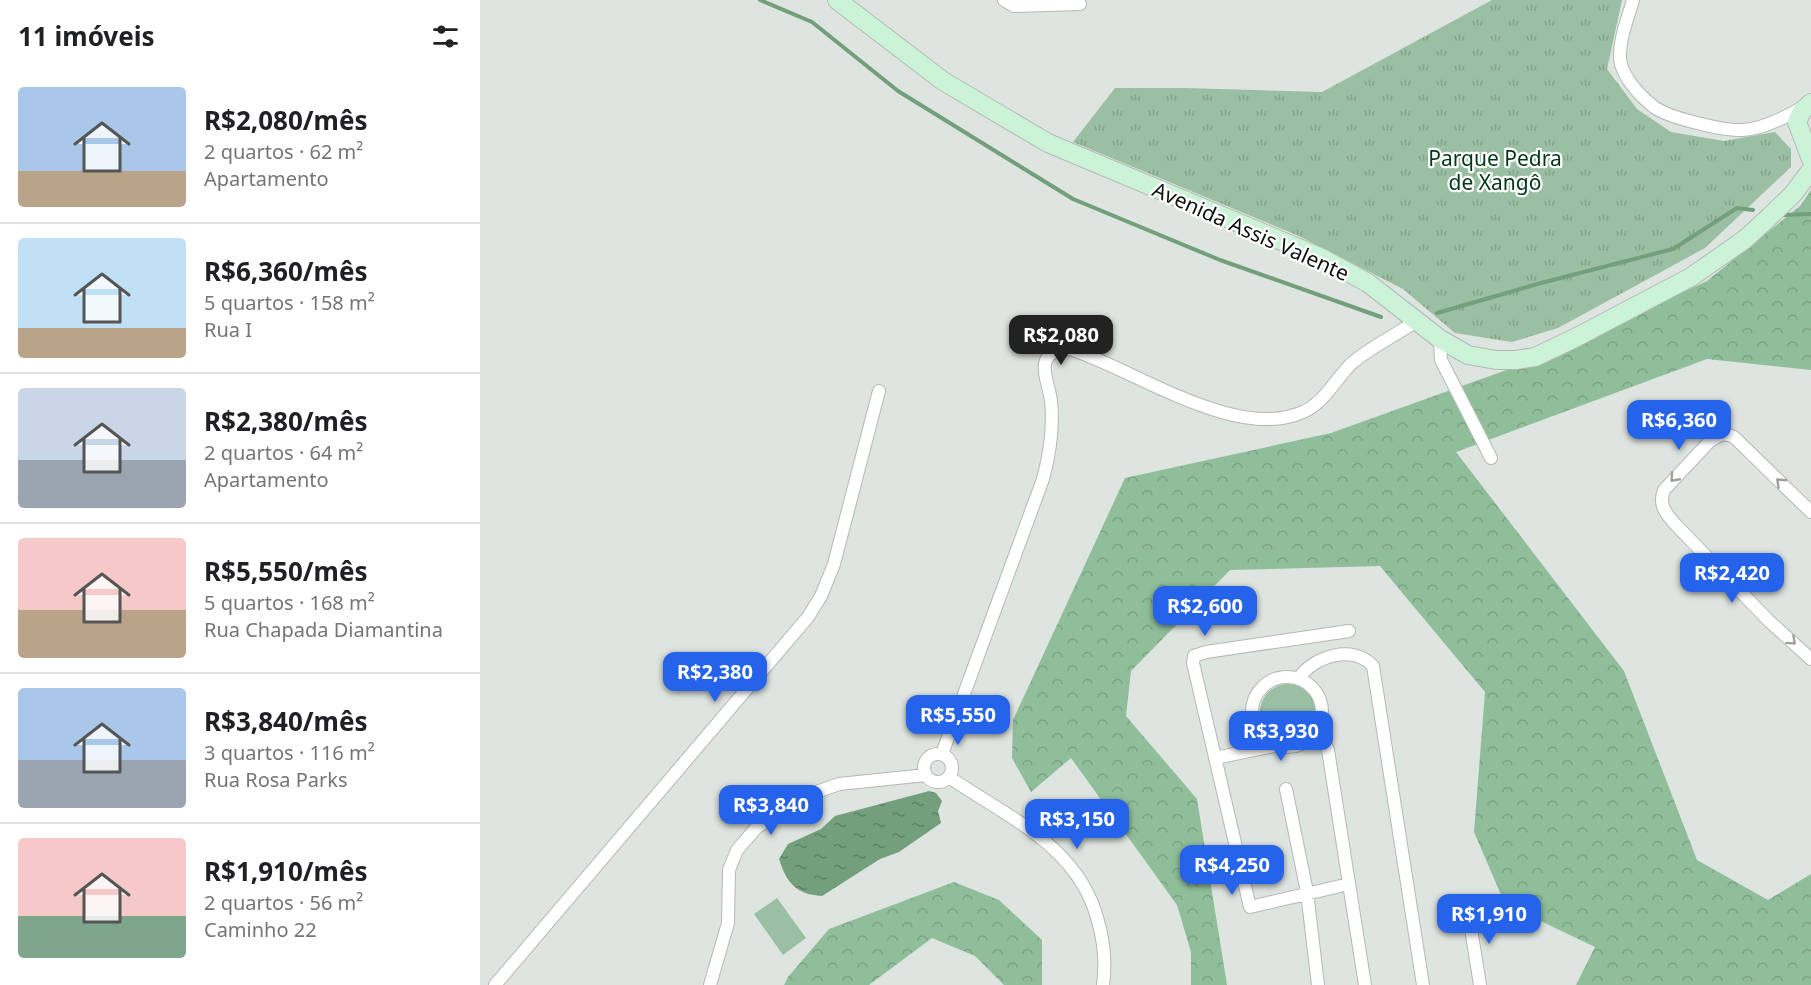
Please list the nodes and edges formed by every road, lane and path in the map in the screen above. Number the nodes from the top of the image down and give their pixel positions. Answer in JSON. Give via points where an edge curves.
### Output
{"nodes":[{"id":1,"x":837,"y":0,"type":"edge"},
{"id":2,"x":1004,"y":0,"type":"edge"},
{"id":3,"x":1633,"y":0,"type":"edge"},
{"id":4,"x":1080,"y":4,"type":"dead end"},
{"id":5,"x":1810,"y":104,"type":"edge"},
{"id":6,"x":1763,"y":125,"type":"junction"},
{"id":7,"x":1805,"y":133,"type":"edge"},
{"id":8,"x":1811,"y":159,"type":"edge"},
{"id":9,"x":1811,"y":170,"type":"edge"},
{"id":10,"x":1416,"y":321,"type":"junction"},
{"id":11,"x":1440,"y":339,"type":"junction"},
{"id":12,"x":879,"y":391,"type":"dead end"},
{"id":13,"x":1491,"y":458,"type":"dead end"},
{"id":14,"x":1811,"y":512,"type":"edge"},
{"id":15,"x":1349,"y":631,"type":"dead end"},
{"id":16,"x":1811,"y":659,"type":"edge"},
{"id":17,"x":1299,"y":678,"type":"junction"},
{"id":18,"x":1319,"y":729,"type":"junction"},
{"id":19,"x":1274,"y":746,"type":"junction"},
{"id":20,"x":942,"y":754,"type":"junction"},
{"id":21,"x":1215,"y":758,"type":"junction"},
{"id":22,"x":926,"y":775,"type":"junction"},
{"id":23,"x":949,"y":777,"type":"junction"},
{"id":24,"x":1286,"y":789,"type":"dead end"},
{"id":25,"x":1349,"y":884,"type":"junction"},
{"id":26,"x":1307,"y":892,"type":"junction"},
{"id":27,"x":1468,"y":910,"type":"dead end"},
{"id":28,"x":495,"y":985,"type":"edge"},
{"id":29,"x":710,"y":985,"type":"edge"},
{"id":30,"x":1103,"y":985,"type":"edge"},
{"id":31,"x":1318,"y":985,"type":"edge"},
{"id":32,"x":1365,"y":985,"type":"edge"},
{"id":33,"x":1423,"y":985,"type":"edge"},
{"id":34,"x":1480,"y":985,"type":"edge"}],
"edges":[{"from":1,"to":10,"type":"main road","name":"Avenida Assis Valente","via":[[943,81],[1048,143],[1320,257],[1368,283]]},
{"from":2,"to":4,"type":"street","via":[[1014,6]]},
{"from":3,"to":6,"type":"street","via":[[1620,60],[1630,83],[1655,108],[1684,120],[1730,129]]},
{"from":5,"to":6,"type":"street"},
{"from":5,"to":7,"type":"main road","via":[[1798,117]]},
{"from":6,"to":7,"type":"street","via":[[1792,126]]},
{"from":7,"to":8,"type":"main road"},
{"from":9,"to":11,"type":"main road","name":"Avenida Assis Valente","via":[[1793,194],[1721,257],[1691,277],[1535,357],[1496,360],[1468,355]]},
{"from":10,"to":11,"type":"main road","name":"Avenida Assis Valente"},
{"from":10,"to":20,"type":"street","via":[[1352,364],[1317,404],[1304,412],[1273,420],[1218,411],[1070,349],[1060,348],[1049,355],[1045,364],[1052,437],[1043,479]]},
{"from":11,"to":13,"type":"street","via":[[1441,360]]},
{"from":12,"to":28,"type":"street","via":[[834,564],[808,617]]},
{"from":14,"to":16,"type":"street","one_way":true,"via":[[1727,434],[1710,441],[1661,497],[1665,512],[1676,525]]},
{"from":15,"to":21,"type":"street","via":[[1194,656],[1194,671]]},
{"from":17,"to":18,"type":"street","via":[[1318,693],[1323,705]]},
{"from":17,"to":19,"type":"street","via":[[1278,678],[1256,696],[1254,724]]},
{"from":17,"to":33,"type":"street","via":[[1313,664],[1336,656],[1358,655],[1373,666]]},
{"from":18,"to":19,"type":"street","via":[[1294,747]]},
{"from":18,"to":25,"type":"street","via":[[1328,750]]},
{"from":19,"to":21,"type":"street"},
{"from":20,"to":22,"type":"street","via":[[929,757],[924,765]]},
{"from":20,"to":23,"type":"street","via":[[952,764]]},
{"from":21,"to":26,"type":"street","via":[[1250,907]]},
{"from":22,"to":23,"type":"street","via":[[936,782]]},
{"from":22,"to":29,"type":"street","via":[[839,784],[814,793],[757,827],[737,850],[729,870],[728,923]]},
{"from":23,"to":30,"type":"street","via":[[1029,828],[1067,860],[1095,907],[1103,939]]},
{"from":24,"to":26,"type":"street"},
{"from":25,"to":26,"type":"street"},
{"from":25,"to":32,"type":"street"},
{"from":26,"to":31,"type":"street"},
{"from":27,"to":34,"type":"street"}]}
